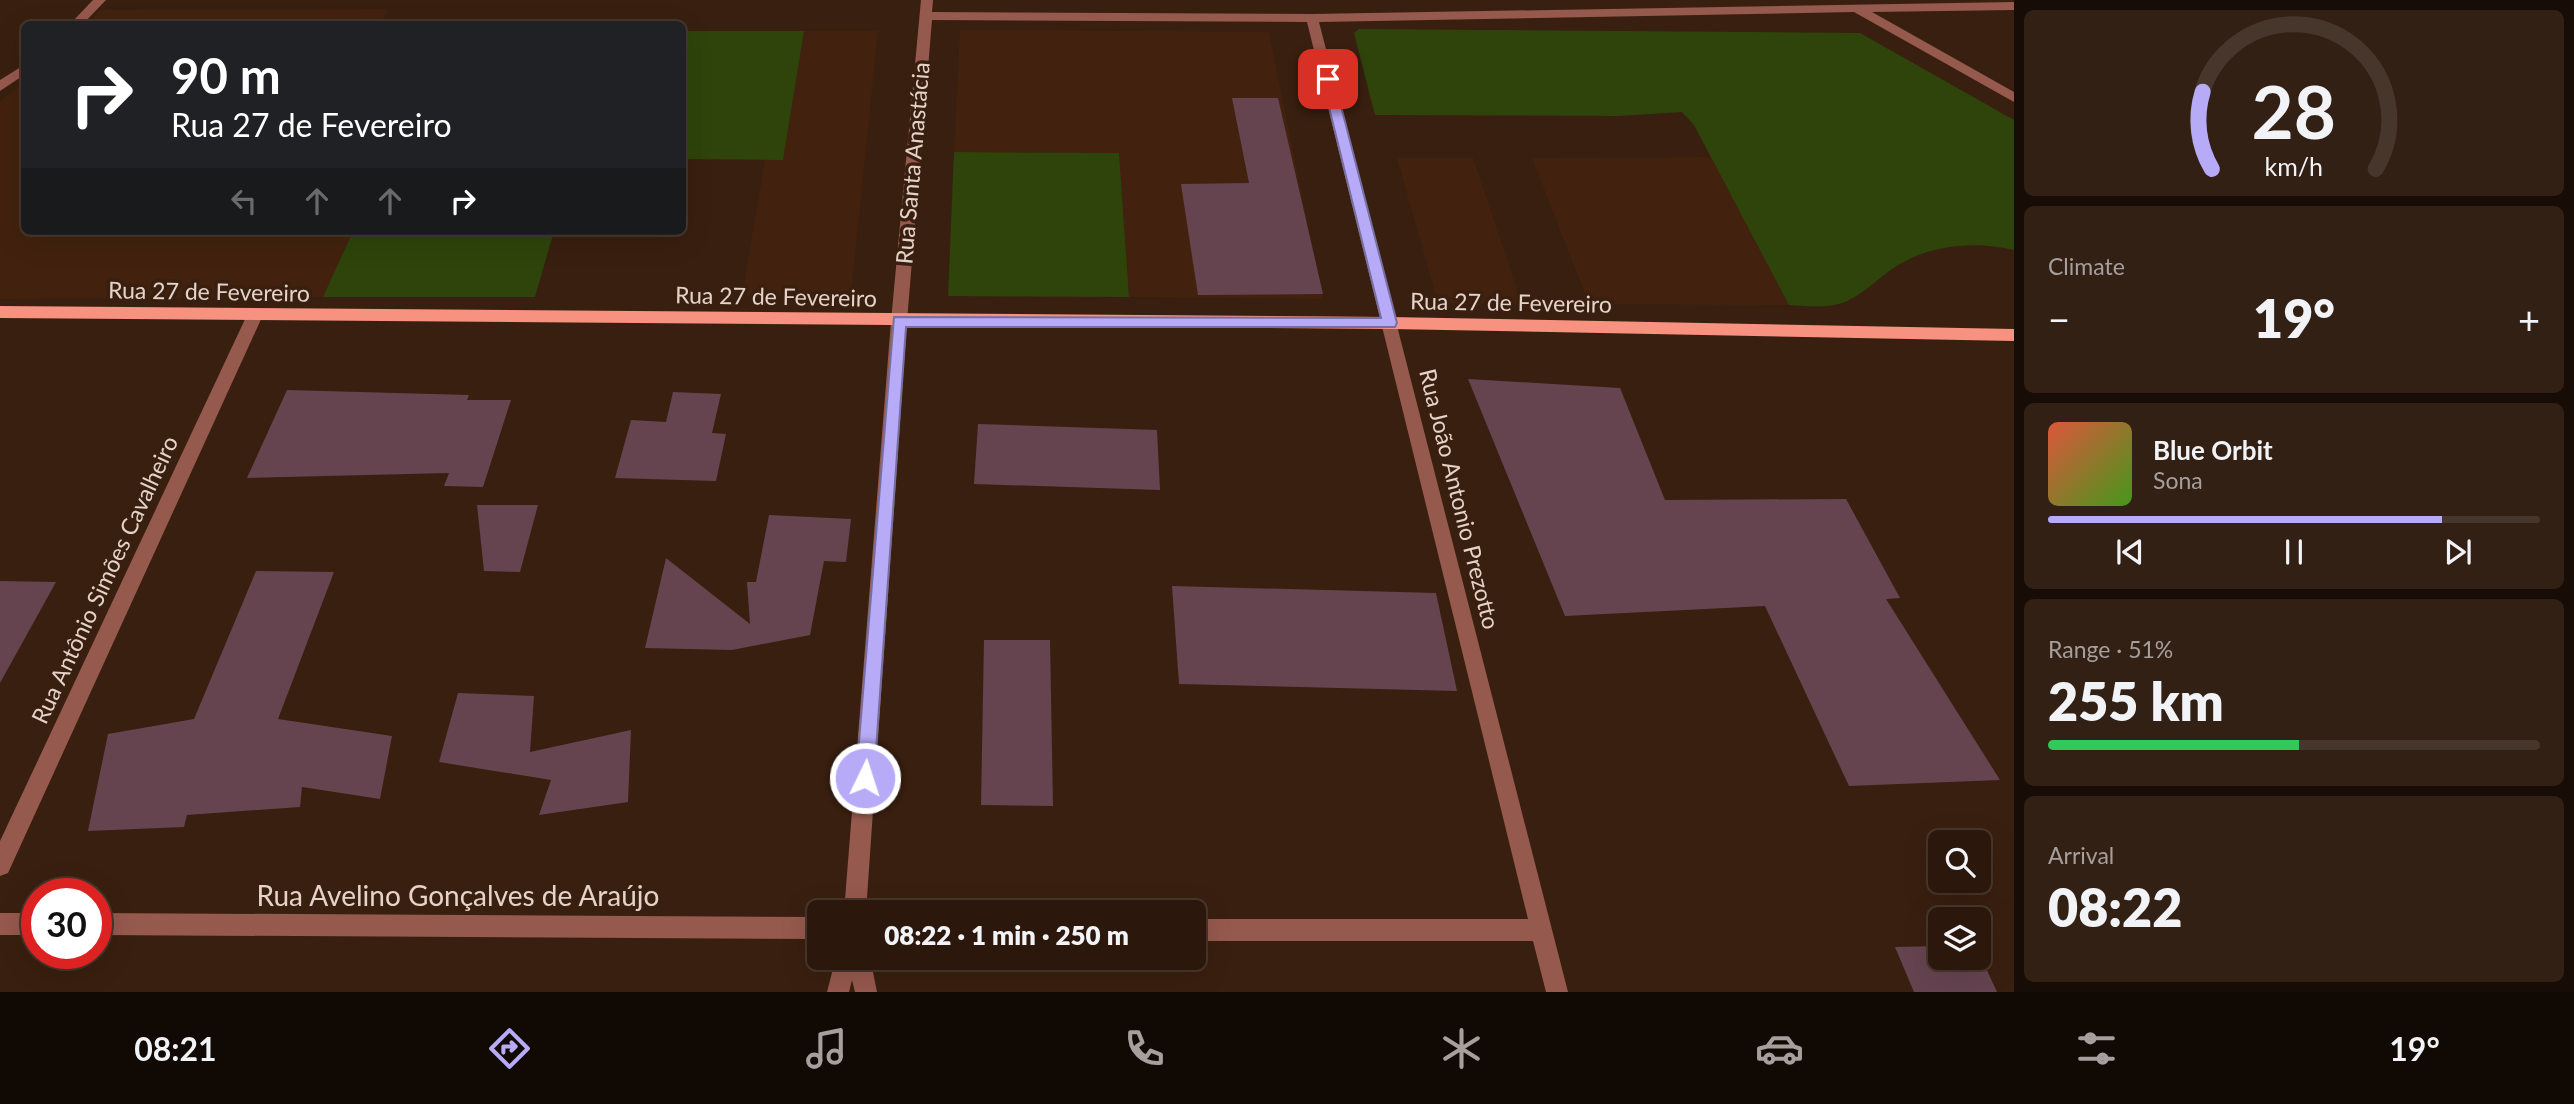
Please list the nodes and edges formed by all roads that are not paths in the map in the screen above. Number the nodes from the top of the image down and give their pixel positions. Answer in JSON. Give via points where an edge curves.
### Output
{"nodes":[{"id":1,"x":100,"y":0,"type":"edge"},
{"id":2,"x":927,"y":0,"type":"edge"},
{"id":3,"x":1841,"y":0,"type":"edge"},
{"id":4,"x":2014,"y":6,"type":"edge"},
{"id":5,"x":1857,"y":9,"type":"junction"},
{"id":6,"x":926,"y":16,"type":"junction"},
{"id":7,"x":1312,"y":18,"type":"junction"},
{"id":8,"x":79,"y":21,"type":"edge"},
{"id":9,"x":21,"y":71,"type":"edge"},
{"id":10,"x":0,"y":87,"type":"edge"},
{"id":11,"x":2014,"y":98,"type":"edge"},
{"id":12,"x":0,"y":313,"type":"edge"},
{"id":13,"x":255,"y":315,"type":"junction"},
{"id":14,"x":899,"y":321,"type":"junction"},
{"id":15,"x":1390,"y":323,"type":"junction"},
{"id":16,"x":2014,"y":335,"type":"edge"},
{"id":17,"x":0,"y":865,"type":"edge"},
{"id":18,"x":856,"y":900,"type":"edge"},
{"id":19,"x":0,"y":924,"type":"edge"},
{"id":20,"x":21,"y":924,"type":"edge"},
{"id":21,"x":112,"y":924,"type":"edge"},
{"id":22,"x":807,"y":928,"type":"edge"},
{"id":23,"x":1206,"y":930,"type":"edge"},
{"id":24,"x":1541,"y":930,"type":"junction"},
{"id":25,"x":844,"y":970,"type":"edge"},
{"id":26,"x":862,"y":970,"type":"edge"},
{"id":27,"x":838,"y":992,"type":"edge"},
{"id":28,"x":866,"y":992,"type":"edge"},
{"id":29,"x":1556,"y":992,"type":"edge"}],
"edges":[{"from":1,"to":8,"type":"street"},
{"from":2,"to":6,"type":"street","name":"Rua Santa Anastácia"},
{"from":3,"to":5,"type":"street"},
{"from":4,"to":5,"type":"street"},
{"from":5,"to":7,"type":"street"},
{"from":5,"to":11,"type":"street"},
{"from":6,"to":7,"type":"street"},
{"from":6,"to":14,"type":"street","name":"Rua Santa Anastácia"},
{"from":7,"to":15,"type":"street","name":"Rua João Antonio Prezotto"},
{"from":9,"to":10,"type":"street"},
{"from":12,"to":13,"type":"main road","name":"Rua 27 de Fevereiro"},
{"from":13,"to":14,"type":"main road","name":"Rua 27 de Fevereiro"},
{"from":13,"to":17,"type":"street","name":"Rua Antônio Simões Cavalheiro"},
{"from":14,"to":15,"type":"main road","name":"Rua 27 de Fevereiro"},
{"from":14,"to":18,"type":"street","name":"Rua Santa Anastácia"},
{"from":15,"to":16,"type":"main road","name":"Rua 27 de Fevereiro"},
{"from":15,"to":24,"type":"street","name":"Rua João Antonio Prezotto"},
{"from":19,"to":20,"type":"street"},
{"from":21,"to":22,"type":"street","name":"Rua Avelino Gonçalves de Araújo"},
{"from":23,"to":24,"type":"street"},
{"from":24,"to":29,"type":"street","name":"Rua João Antonio Prezotto"},
{"from":25,"to":27,"type":"street"},
{"from":26,"to":28,"type":"street"}]}
